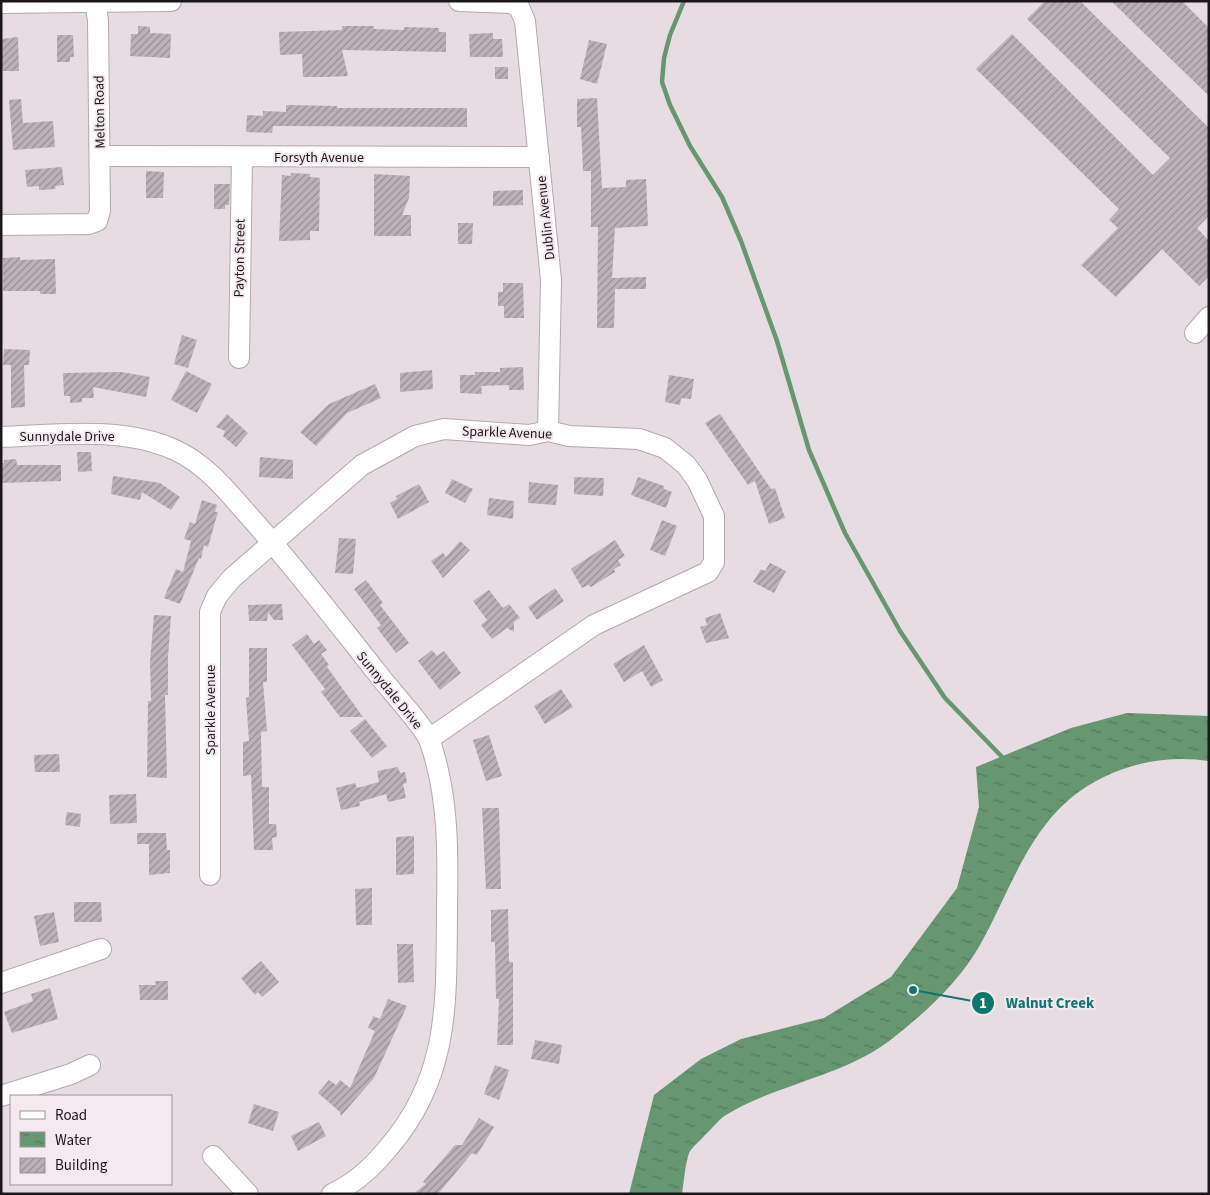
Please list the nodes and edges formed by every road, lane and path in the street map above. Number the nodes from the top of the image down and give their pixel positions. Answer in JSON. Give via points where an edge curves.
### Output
{"nodes":[{"id":1,"x":171,"y":1,"type":"edge"},
{"id":2,"x":459,"y":1,"type":"edge"},
{"id":3,"x":1,"y":3,"type":"edge"},
{"id":4,"x":95,"y":3,"type":"junction"},
{"id":5,"x":100,"y":156,"type":"junction"},
{"id":6,"x":242,"y":157,"type":"junction"},
{"id":7,"x":539,"y":157,"type":"junction"},
{"id":8,"x":1,"y":225,"type":"edge"},
{"id":9,"x":1209,"y":317,"type":"edge"},
{"id":10,"x":1195,"y":333,"type":"dead end"},
{"id":11,"x":239,"y":358,"type":"dead end"},
{"id":12,"x":548,"y":431,"type":"junction"},
{"id":13,"x":1,"y":437,"type":"edge"},
{"id":14,"x":272,"y":542,"type":"junction"},
{"id":15,"x":429,"y":739,"type":"junction"},
{"id":16,"x":210,"y":874,"type":"dead end"},
{"id":17,"x":101,"y":949,"type":"dead end"},
{"id":18,"x":1,"y":983,"type":"edge"},
{"id":19,"x":90,"y":1065,"type":"dead end"},
{"id":20,"x":1,"y":1096,"type":"edge"},
{"id":21,"x":213,"y":1156,"type":"dead end"},
{"id":22,"x":248,"y":1194,"type":"edge"},
{"id":23,"x":332,"y":1194,"type":"edge"}],
"edges":[{"from":1,"to":4,"type":"street"},
{"from":2,"to":7,"type":"street","name":"Dublin Avenue","via":[[511,3],[520,7],[525,20]]},
{"from":3,"to":4,"type":"street"},
{"from":4,"to":5,"type":"street","name":"Melton Road"},
{"from":5,"to":6,"type":"street","name":"Forsyth Avenue"},
{"from":5,"to":8,"type":"street","name":"Melton Road","via":[[100,211],[97,221],[89,224]]},
{"from":6,"to":7,"type":"street","name":"Forsyth Avenue"},
{"from":6,"to":11,"type":"street","name":"Payton Street"},
{"from":7,"to":12,"type":"street","name":"Dublin Avenue","via":[[551,280]]},
{"from":9,"to":10,"type":"street"},
{"from":12,"to":14,"type":"street","name":"Sparkle Avenue","via":[[529,435],[444,429],[416,436],[362,465]]},
{"from":12,"to":15,"type":"street","name":"Sparkle Avenue","via":[[569,436],[639,439],[664,448],[686,465],[707,498],[714,516],[714,562],[708,572],[594,625]]},
{"from":13,"to":14,"type":"street","name":"Sunnydale Drive","via":[[106,434],[174,449],[196,460]]},
{"from":14,"to":15,"type":"street","name":"Sunnydale Drive"},
{"from":14,"to":16,"type":"street","name":"Sparkle Avenue","via":[[232,578],[217,596],[210,612]]},
{"from":15,"to":23,"type":"street","name":"Sunnydale Drive","via":[[446,808],[448,846],[446,1010],[439,1053],[404,1130],[370,1170]]},
{"from":17,"to":18,"type":"street"},
{"from":19,"to":20,"type":"street"},
{"from":21,"to":22,"type":"street"}]}
